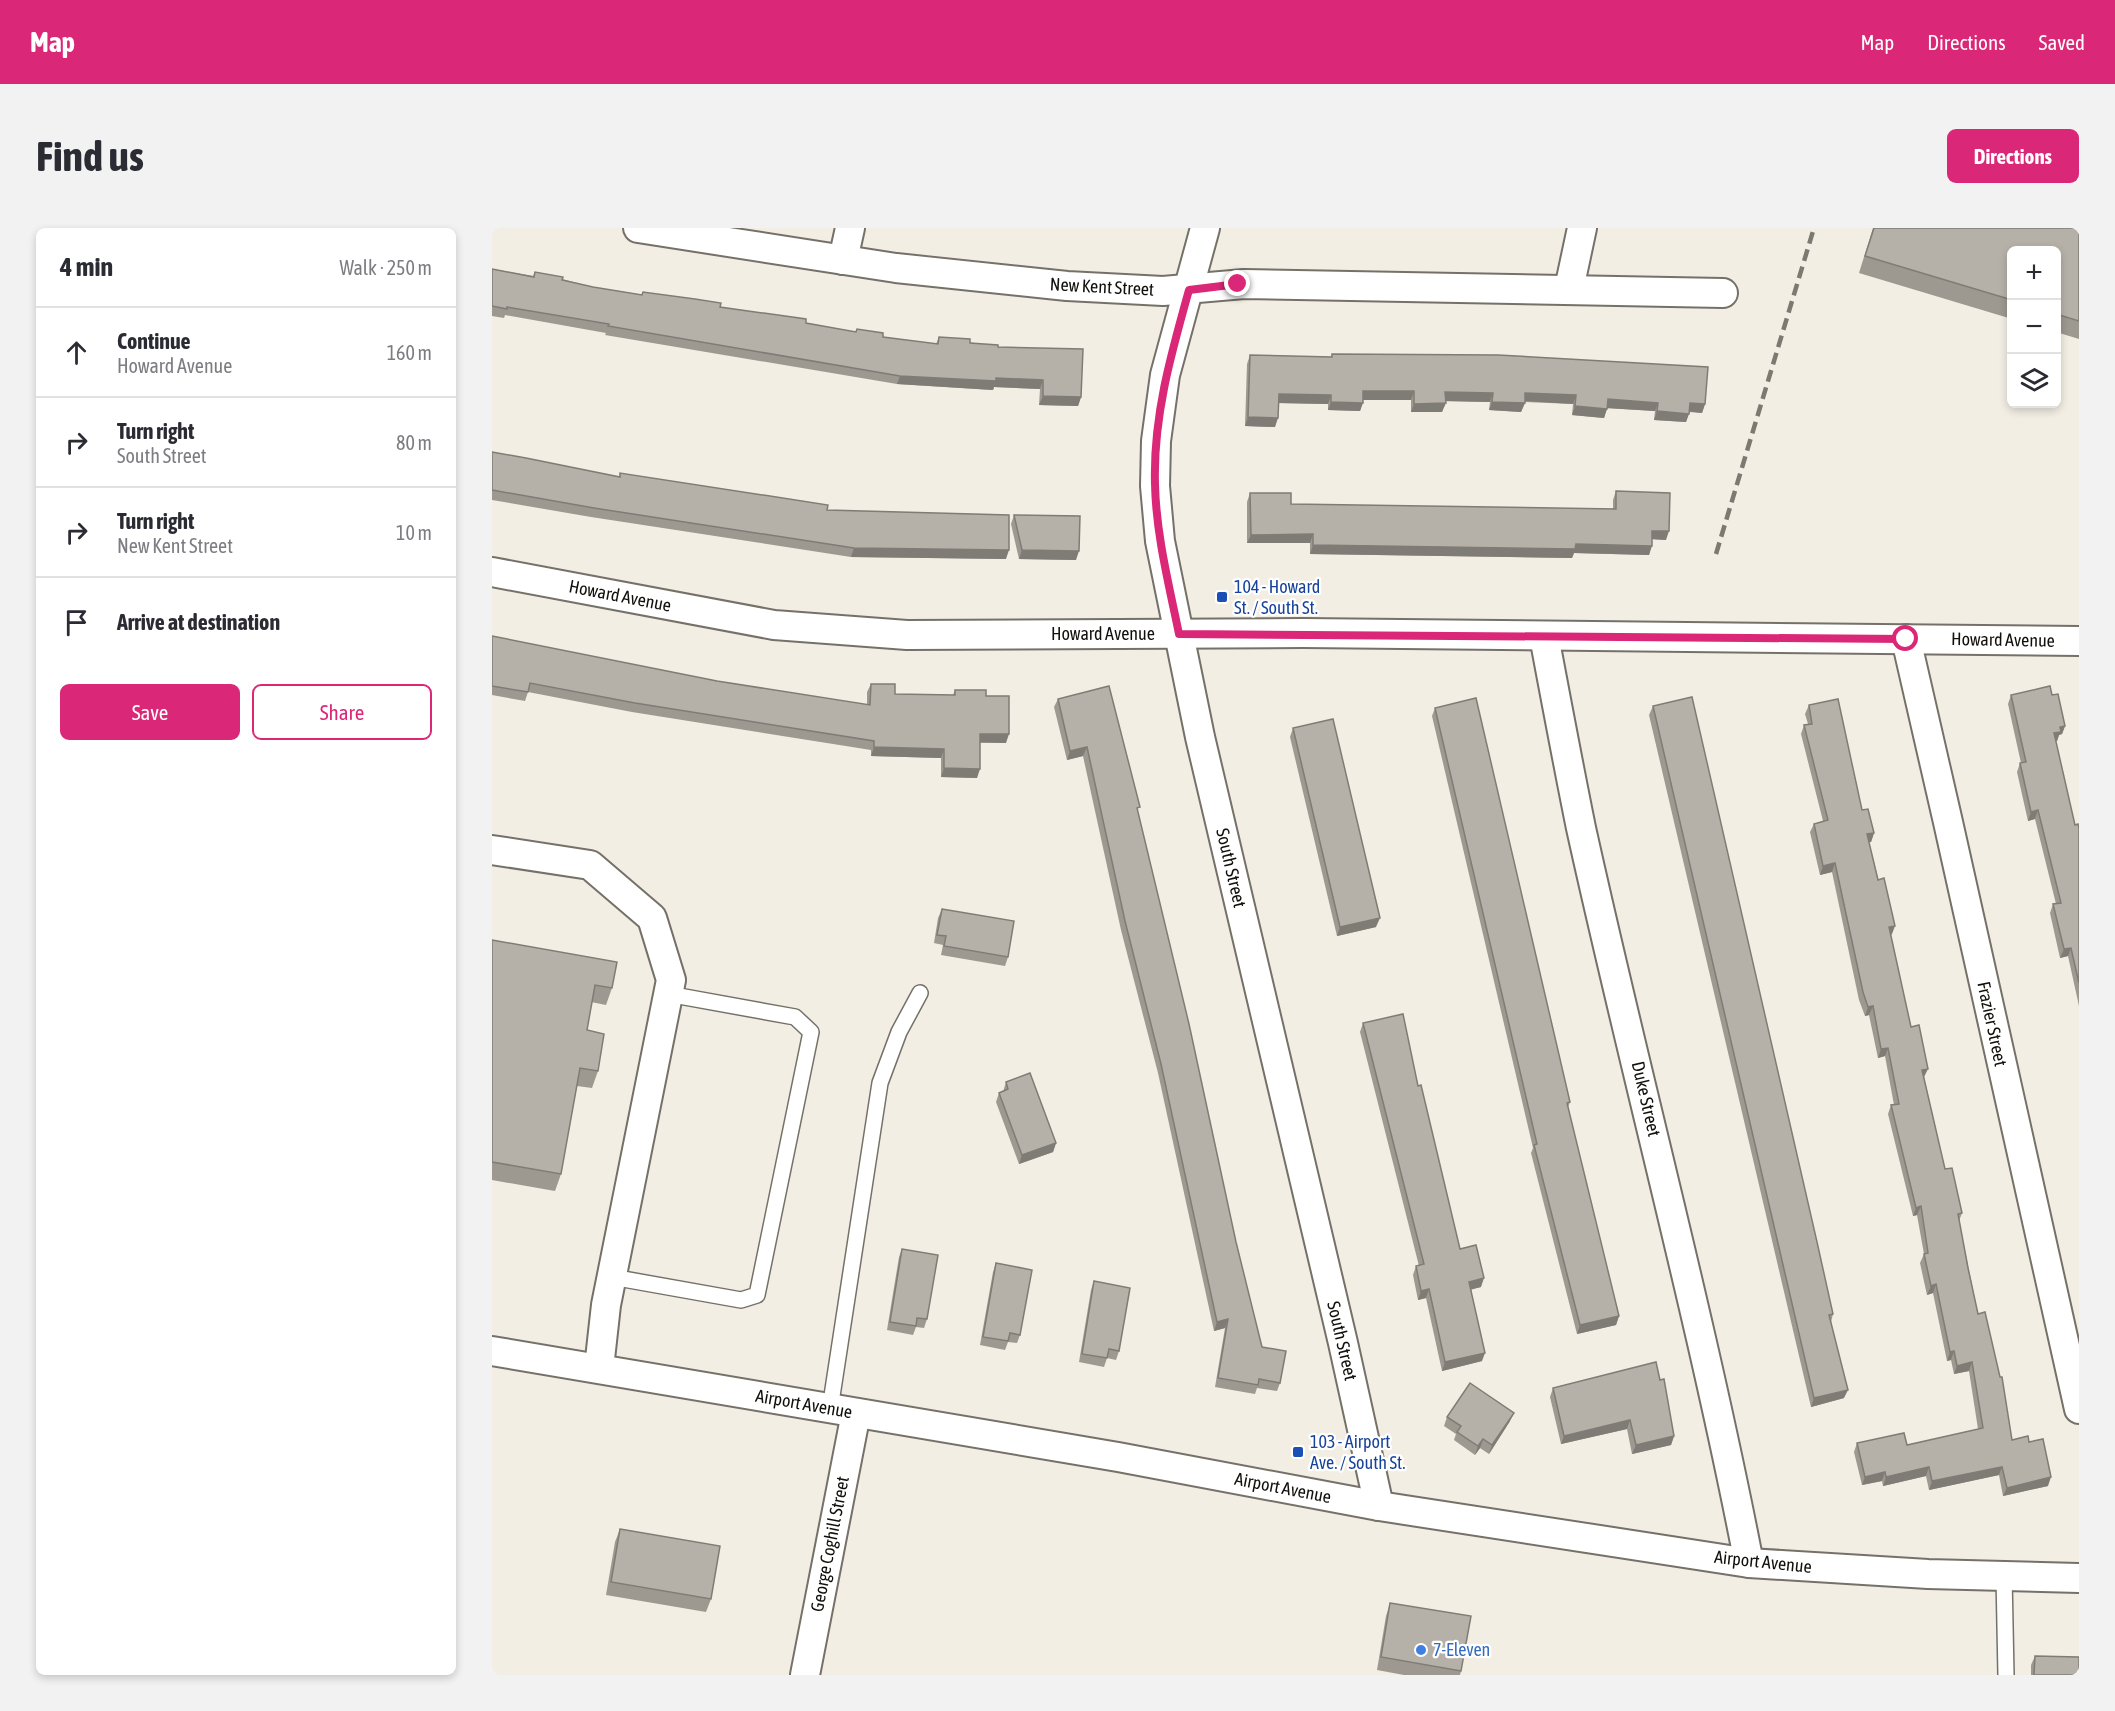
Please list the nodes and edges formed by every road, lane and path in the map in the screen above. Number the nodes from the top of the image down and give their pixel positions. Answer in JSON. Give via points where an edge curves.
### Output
{"nodes":[{"id":1,"x":638,"y":228,"type":"edge"},
{"id":2,"x":850,"y":228,"type":"edge"},
{"id":3,"x":1206,"y":228,"type":"edge"},
{"id":4,"x":1582,"y":228,"type":"edge"},
{"id":5,"x":843,"y":260,"type":"junction"},
{"id":6,"x":1569,"y":289,"type":"junction"},
{"id":7,"x":1189,"y":290,"type":"junction"},
{"id":8,"x":1723,"y":293,"type":"dead end"},
{"id":9,"x":492,"y":572,"type":"edge"},
{"id":10,"x":1179,"y":634,"type":"junction"},
{"id":11,"x":1544,"y":636,"type":"junction"},
{"id":12,"x":1906,"y":639,"type":"junction"},
{"id":13,"x":2079,"y":641,"type":"edge"},
{"id":14,"x":492,"y":850,"type":"edge"},
{"id":15,"x":920,"y":993,"type":"dead end"},
{"id":16,"x":668,"y":994,"type":"junction"},
{"id":17,"x":612,"y":1277,"type":"junction"},
{"id":18,"x":492,"y":1351,"type":"edge"},
{"id":19,"x":599,"y":1368,"type":"junction"},
{"id":20,"x":2079,"y":1409,"type":"edge"},
{"id":21,"x":843,"y":1411,"type":"junction"},
{"id":22,"x":1378,"y":1506,"type":"junction"},
{"id":23,"x":1749,"y":1563,"type":"junction"},
{"id":24,"x":2004,"y":1576,"type":"junction"},
{"id":25,"x":2079,"y":1578,"type":"edge"},
{"id":26,"x":805,"y":1675,"type":"edge"},
{"id":27,"x":2006,"y":1675,"type":"edge"}],
"edges":[{"from":1,"to":5,"type":"street","name":"New Kent Street"},
{"from":2,"to":5,"type":"street"},
{"from":3,"to":7,"type":"street","name":"South Street"},
{"from":4,"to":6,"type":"street"},
{"from":5,"to":7,"type":"street","name":"New Kent Street","via":[[1067,286]]},
{"from":6,"to":7,"type":"street","name":"New Kent Street","via":[[1244,284]]},
{"from":6,"to":8,"type":"street","name":"New Kent Street"},
{"from":7,"to":10,"type":"street","name":"South Street","via":[[1165,375],[1156,441],[1160,541]]},
{"from":9,"to":10,"type":"street","name":"Howard Avenue","via":[[774,626],[818,630],[907,635]]},
{"from":10,"to":11,"type":"street","name":"Howard Avenue"},
{"from":10,"to":22,"type":"street","name":"South Street"},
{"from":11,"to":12,"type":"street","name":"Howard Avenue"},
{"from":11,"to":23,"type":"street","name":"Duke Street","via":[[1581,828],[1691,1287]]},
{"from":12,"to":13,"type":"street","name":"Howard Avenue"},
{"from":12,"to":20,"type":"street","name":"Frazier Street"},
{"from":14,"to":16,"type":"street","via":[[590,865],[652,918],[671,980]]},
{"from":15,"to":21,"type":"lane","via":[[899,1032],[880,1083]]},
{"from":16,"to":17,"type":"street"},
{"from":16,"to":17,"type":"lane","via":[[795,1017],[811,1032],[757,1295],[741,1300]]},
{"from":17,"to":19,"type":"street"},
{"from":18,"to":19,"type":"street","name":"Airport Avenue"},
{"from":19,"to":21,"type":"street","name":"Airport Avenue"},
{"from":21,"to":22,"type":"street","name":"Airport Avenue"},
{"from":21,"to":26,"type":"street","name":"George Coghill Street"},
{"from":22,"to":23,"type":"street","name":"Airport Avenue"},
{"from":23,"to":24,"type":"street","name":"Airport Avenue"},
{"from":24,"to":25,"type":"street","name":"Airport Avenue"},
{"from":24,"to":27,"type":"lane"}]}
